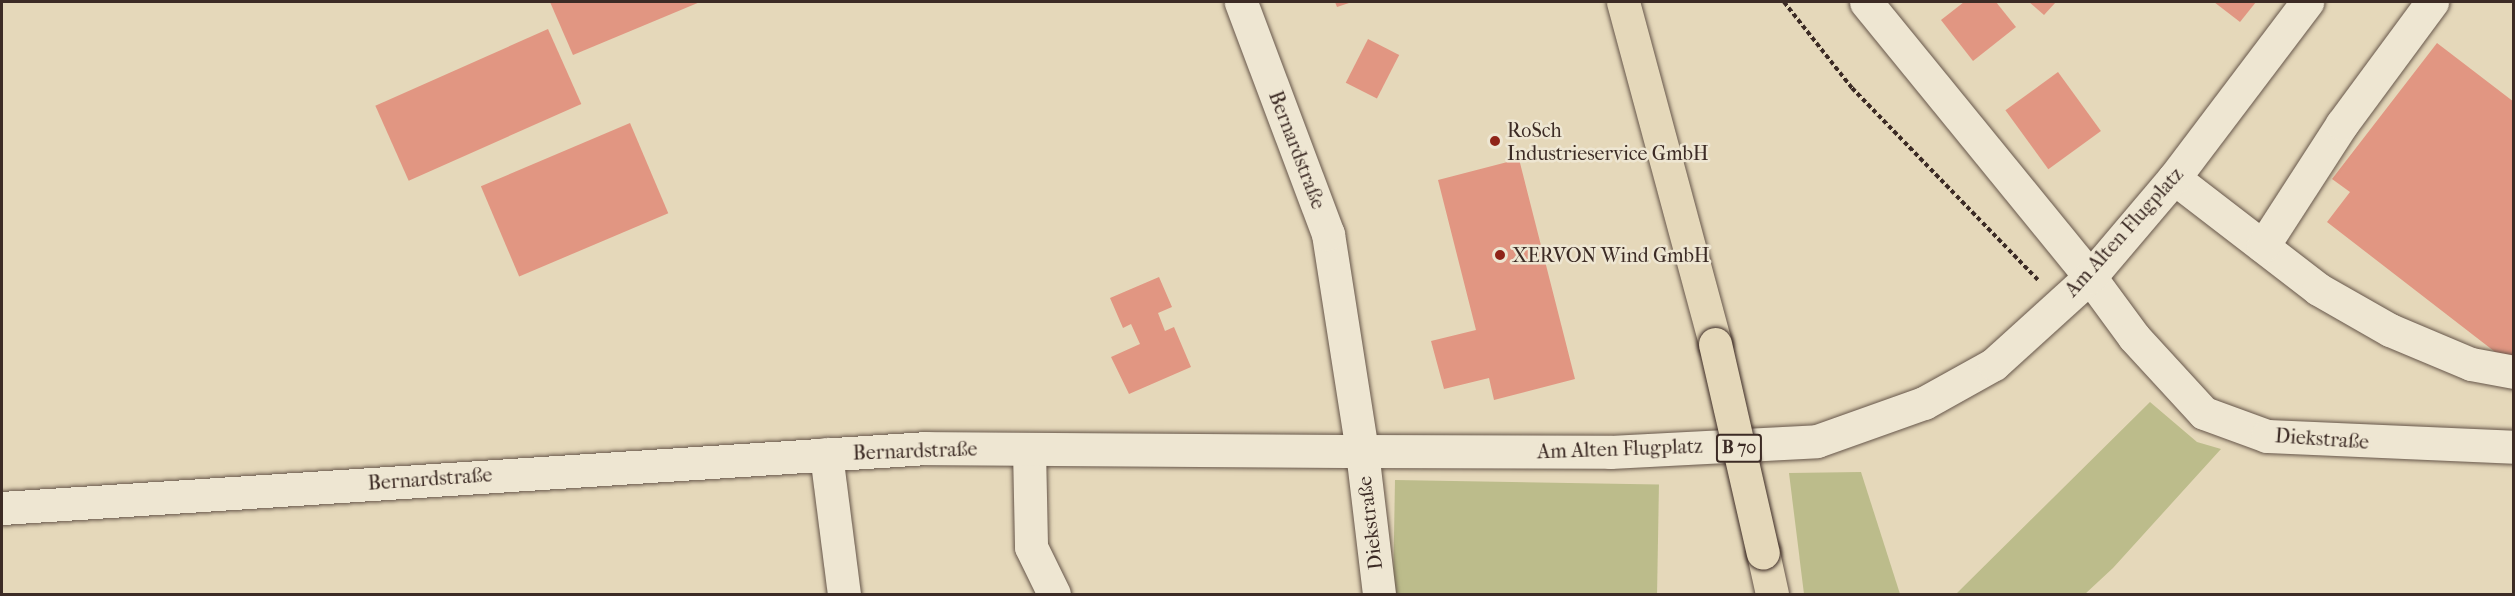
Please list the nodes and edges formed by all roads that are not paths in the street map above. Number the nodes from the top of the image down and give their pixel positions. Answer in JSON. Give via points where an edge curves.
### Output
{"nodes":[{"id":1,"x":1241,"y":2,"type":"edge"},
{"id":2,"x":1623,"y":2,"type":"edge"},
{"id":3,"x":1866,"y":2,"type":"edge"},
{"id":4,"x":2307,"y":2,"type":"edge"},
{"id":5,"x":2432,"y":2,"type":"edge"},
{"id":6,"x":2174,"y":178,"type":"junction"},
{"id":7,"x":2263,"y":246,"type":"junction"},
{"id":8,"x":2090,"y":277,"type":"junction"},
{"id":9,"x":2514,"y":372,"type":"edge"},
{"id":10,"x":2514,"y":447,"type":"edge"},
{"id":11,"x":1029,"y":449,"type":"junction"},
{"id":12,"x":1362,"y":451,"type":"junction"},
{"id":13,"x":826,"y":454,"type":"junction"},
{"id":14,"x":2,"y":508,"type":"edge"},
{"id":15,"x":844,"y":594,"type":"edge"},
{"id":16,"x":1054,"y":594,"type":"edge"},
{"id":17,"x":1379,"y":594,"type":"edge"},
{"id":18,"x":1772,"y":594,"type":"edge"}],
"edges":[{"from":1,"to":12,"type":"street","name":"Bernardstraße","via":[[1328,234]]},
{"from":2,"to":18,"type":"main road","number":"B 70","bridge":true,"via":[[1715,344]]},
{"from":3,"to":8,"type":"street","name":"Diekstraße"},
{"from":4,"to":6,"type":"street","name":"Am Alten Flugplatz"},
{"from":5,"to":7,"type":"street","via":[[2342,123]]},
{"from":6,"to":7,"type":"street"},
{"from":6,"to":8,"type":"street","name":"Am Alten Flugplatz"},
{"from":7,"to":9,"type":"street","via":[[2318,289],[2390,330],[2471,364]]},
{"from":8,"to":10,"type":"street","name":"Diekstraße","via":[[2134,337],[2204,413],[2267,436]]},
{"from":8,"to":12,"type":"street","name":"Am Alten Flugplatz","via":[[1994,364],[1924,404],[1817,441],[1610,452]]},
{"from":11,"to":12,"type":"street","name":"Bernardstraße"},
{"from":11,"to":13,"type":"street","name":"Bernardstraße","via":[[927,448]]},
{"from":11,"to":16,"type":"street","via":[[1030,547]]},
{"from":12,"to":17,"type":"street","name":"Diekstraße"},
{"from":13,"to":14,"type":"street","name":"Bernardstraße"},
{"from":13,"to":15,"type":"street"}]}
